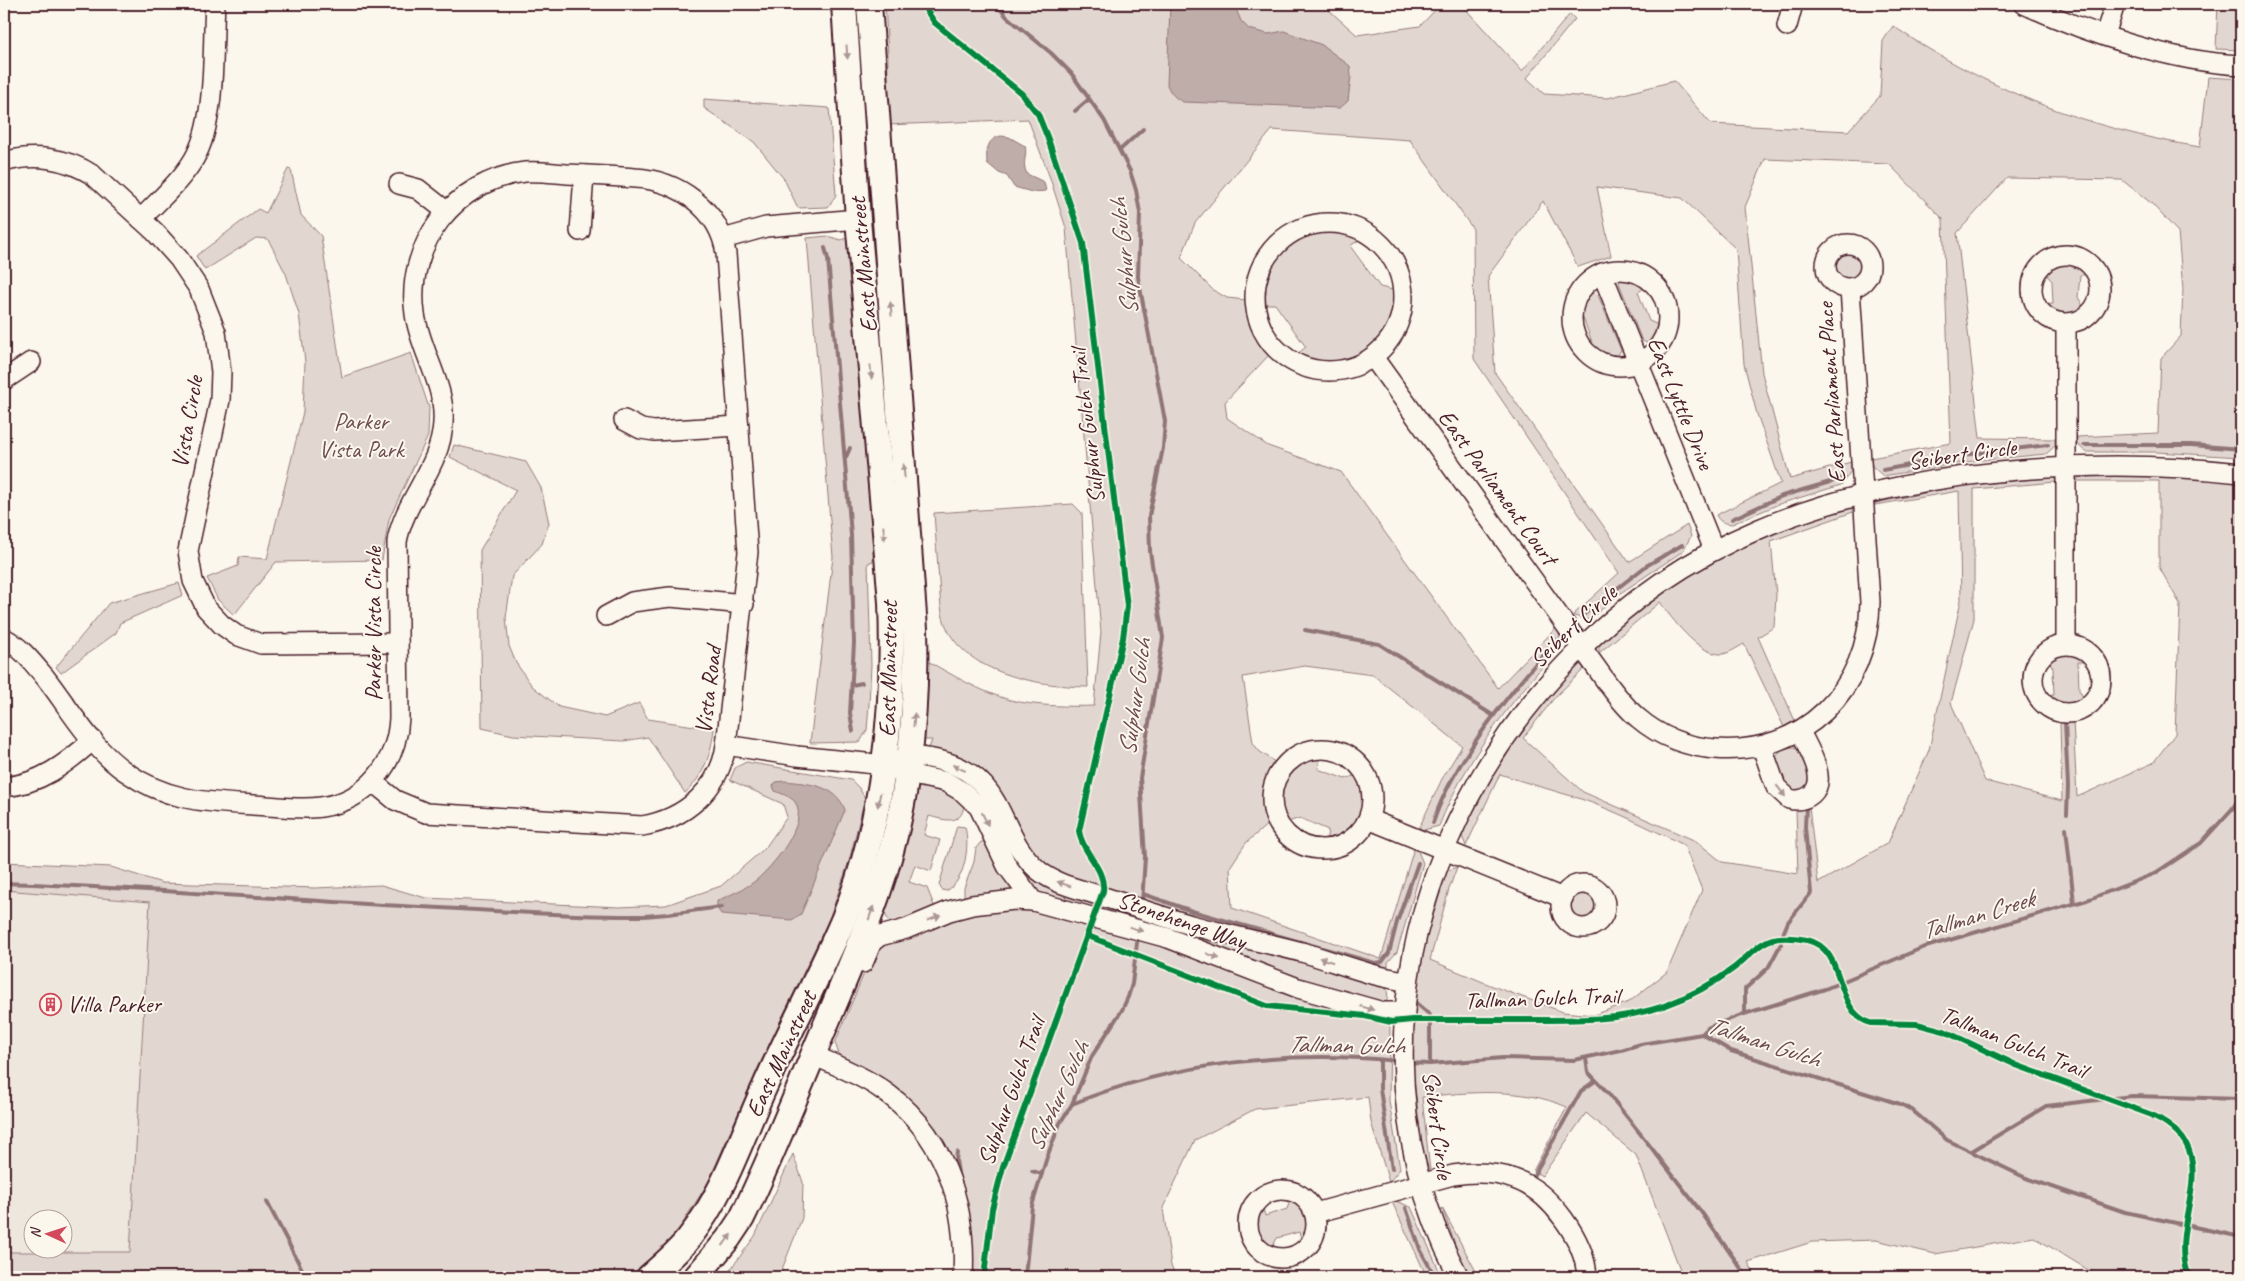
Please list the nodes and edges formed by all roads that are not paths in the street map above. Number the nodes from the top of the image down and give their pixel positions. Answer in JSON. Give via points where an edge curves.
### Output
{"nodes":[{"id":1,"x":214,"y":4,"type":"edge"},
{"id":2,"x":844,"y":4,"type":"edge"},
{"id":3,"x":869,"y":4,"type":"edge"},
{"id":4,"x":1793,"y":4,"type":"edge"},
{"id":5,"x":2024,"y":4,"type":"edge"},
{"id":6,"x":2115,"y":4,"type":"edge"},
{"id":7,"x":1787,"y":26,"type":"dead end"},
{"id":8,"x":2105,"y":35,"type":"junction"},
{"id":9,"x":2241,"y":65,"type":"edge"},
{"id":10,"x":4,"y":162,"type":"edge"},
{"id":11,"x":584,"y":175,"type":"junction"},
{"id":12,"x":399,"y":184,"type":"dead end"},
{"id":13,"x":446,"y":211,"type":"junction"},
{"id":14,"x":141,"y":219,"type":"junction"},
{"id":15,"x":858,"y":219,"type":"junction"},
{"id":16,"x":580,"y":231,"type":"dead end"},
{"id":17,"x":723,"y":238,"type":"junction"},
{"id":18,"x":1602,"y":273,"type":"junction"},
{"id":19,"x":1850,"y":288,"type":"dead end"},
{"id":20,"x":2066,"y":324,"type":"dead end"},
{"id":21,"x":1373,"y":357,"type":"junction"},
{"id":22,"x":31,"y":362,"type":"dead end"},
{"id":23,"x":1638,"y":362,"type":"junction"},
{"id":24,"x":4,"y":380,"type":"edge"},
{"id":25,"x":624,"y":420,"type":"dead end"},
{"id":26,"x":739,"y":426,"type":"junction"},
{"id":27,"x":2066,"y":468,"type":"junction"},
{"id":28,"x":2241,"y":473,"type":"edge"},
{"id":29,"x":1863,"y":495,"type":"junction"},
{"id":30,"x":1714,"y":550,"type":"junction"},
{"id":31,"x":744,"y":604,"type":"junction"},
{"id":32,"x":606,"y":616,"type":"dead end"},
{"id":33,"x":4,"y":638,"type":"edge"},
{"id":34,"x":398,"y":643,"type":"junction"},
{"id":35,"x":2066,"y":644,"type":"dead end"},
{"id":36,"x":1582,"y":647,"type":"junction"},
{"id":37,"x":1800,"y":731,"type":"junction"},
{"id":38,"x":93,"y":740,"type":"junction"},
{"id":39,"x":726,"y":745,"type":"junction"},
{"id":40,"x":1762,"y":746,"type":"junction"},
{"id":41,"x":885,"y":765,"type":"junction"},
{"id":42,"x":909,"y":765,"type":"junction"},
{"id":43,"x":374,"y":782,"type":"junction"},
{"id":44,"x":4,"y":787,"type":"edge"},
{"id":45,"x":1368,"y":819,"type":"junction"},
{"id":46,"x":1445,"y":850,"type":"junction"},
{"id":47,"x":1563,"y":898,"type":"dead end"},
{"id":48,"x":1034,"y":901,"type":"junction"},
{"id":49,"x":1407,"y":981,"type":"junction"},
{"id":50,"x":836,"y":999,"type":"junction"},
{"id":51,"x":1404,"y":1021,"type":"junction"},
{"id":52,"x":813,"y":1055,"type":"junction"},
{"id":53,"x":1420,"y":1184,"type":"junction"},
{"id":54,"x":1315,"y":1213,"type":"dead end"},
{"id":55,"x":649,"y":1277,"type":"edge"},
{"id":56,"x":696,"y":1277,"type":"edge"},
{"id":57,"x":963,"y":1277,"type":"edge"},
{"id":58,"x":1459,"y":1277,"type":"edge"},
{"id":59,"x":1587,"y":1277,"type":"edge"}],
"edges":[{"from":1,"to":14,"type":"street","via":[[210,101],[202,140],[189,166]]},
{"from":2,"to":15,"type":"main road","name":"East Mainstreet","one_way":true},
{"from":42,"to":3,"type":"main road","name":"East Mainstreet","one_way":true,"via":[[916,695],[915,630]]},
{"from":4,"to":7,"type":"street"},
{"from":5,"to":8,"type":"street"},
{"from":6,"to":8,"type":"street"},
{"from":8,"to":9,"type":"street","via":[[2180,58]]},
{"from":10,"to":14,"type":"street","name":"Vista Circle","via":[[34,157],[79,167],[99,180]]},
{"from":11,"to":13,"type":"street","name":"Parker Vista Circle","via":[[536,172],[504,176],[476,189]]},
{"from":11,"to":16,"type":"street"},
{"from":11,"to":17,"type":"street","name":"Parker Vista Circle","via":[[652,179],[674,186],[699,205]]},
{"from":12,"to":13,"type":"street","via":[[418,190]]},
{"from":13,"to":34,"type":"street","name":"Parker Vista Circle","via":[[423,247],[414,279],[416,320],[441,397],[444,419],[438,448],[398,535]]},
{"from":14,"to":34,"type":"street","name":"Vista Circle","via":[[169,247],[193,279],[212,319],[219,345],[220,400],[188,551],[190,570],[200,599],[229,631],[261,644]]},
{"from":15,"to":17,"type":"street","via":[[766,227]]},
{"from":15,"to":41,"type":"main road","name":"East Mainstreet","one_way":true,"via":[[891,602],[892,672]]},
{"from":17,"to":26,"type":"street","name":"Vista Road"},
{"from":18,"to":23,"type":"street","name":"East Lyttle Drive"},
{"from":18,"to":23,"type":"street","via":[[1586,285],[1575,302],[1574,331],[1584,348],[1599,361],[1618,366]]},
{"from":18,"to":23,"type":"street","via":[[1622,270],[1641,274],[1663,295],[1668,314],[1665,334],[1655,351]]},
{"from":19,"to":29,"type":"street","name":"East Parliament Place"},
{"from":20,"to":27,"type":"street"},
{"from":21,"to":21,"type":"street","via":[[1391,339],[1403,307],[1400,273],[1388,251],[1369,234],[1345,224],[1320,223],[1288,235],[1268,254],[1257,279],[1256,306],[1260,324],[1269,340],[1296,363],[1322,371],[1349,369]]},
{"from":21,"to":36,"type":"street","name":"East Parliament Court"},
{"from":22,"to":24,"type":"street"},
{"from":23,"to":30,"type":"street","name":"East Lyttle Drive"},
{"from":25,"to":26,"type":"street","via":[[641,429],[654,431]]},
{"from":26,"to":31,"type":"street","name":"Vista Road","via":[[748,537]]},
{"from":27,"to":28,"type":"street","name":"Seibert Circle","via":[[2169,467]]},
{"from":27,"to":29,"type":"street","name":"Seibert Circle","via":[[1948,480]]},
{"from":27,"to":35,"type":"street"},
{"from":29,"to":30,"type":"street","name":"Seibert Circle","via":[[1792,516]]},
{"from":29,"to":37,"type":"street","name":"East Parliament Place","via":[[1870,602],[1867,636],[1858,662],[1841,692],[1819,717]]},
{"from":30,"to":36,"type":"street","name":"Seibert Circle","via":[[1636,600]]},
{"from":31,"to":32,"type":"street","via":[[663,598],[632,602]]},
{"from":31,"to":39,"type":"street","name":"Vista Road"},
{"from":33,"to":38,"type":"street","via":[[32,662]]},
{"from":34,"to":43,"type":"street","name":"Parker Vista Circle","via":[[398,733],[389,759]]},
{"from":36,"to":40,"type":"street","name":"East Parliament Court","via":[[1616,694],[1638,718],[1655,730],[1702,748],[1730,750]]},
{"from":36,"to":46,"type":"street","name":"Seibert Circle","via":[[1537,696],[1496,750]]},
{"from":37,"to":40,"type":"street","name":"East Parliament Court"},
{"from":40,"to":37,"type":"street","one_way":true,"via":[[1780,792],[1789,800],[1806,799],[1814,792],[1818,778]]},
{"from":38,"to":43,"type":"street","via":[[127,773],[163,792],[188,800],[322,807],[348,799]]},
{"from":38,"to":44,"type":"street","via":[[51,773]]},
{"from":39,"to":41,"type":"street","name":"Stonehenge Way"},
{"from":39,"to":43,"type":"street","name":"Vista Road","via":[[720,768],[700,799],[673,817],[642,826],[426,814],[395,800]]},
{"from":41,"to":42,"type":"street","name":"Stonehenge Way"},
{"from":41,"to":55,"type":"main road","name":"East Mainstreet","one_way":true,"via":[[865,854],[844,917],[765,1085],[729,1172],[697,1228]]},
{"from":42,"to":48,"type":"street","name":"Stonehenge Way","one_way":true,"via":[[946,782],[973,800],[1007,866]]},
{"from":49,"to":42,"type":"street","name":"Stonehenge Way","one_way":true,"via":[[1377,976],[1306,953],[1172,919],[1048,878],[1032,865],[1017,845],[991,793],[974,775],[950,764]]},
{"from":50,"to":42,"type":"main road","name":"East Mainstreet","one_way":true,"via":[[882,881],[897,829]]},
{"from":45,"to":45,"type":"street","via":[[1372,802],[1367,776],[1356,762],[1341,753],[1324,749],[1307,751],[1285,765],[1276,780],[1272,797],[1275,814],[1288,836],[1303,845],[1328,848],[1345,844]]},
{"from":45,"to":46,"type":"street"},
{"from":46,"to":47,"type":"street"},
{"from":46,"to":49,"type":"street","name":"Seibert Circle","via":[[1421,918]]},
{"from":50,"to":48,"type":"street","one_way":true,"via":[[852,987],[872,942],[880,936],[972,904]]},
{"from":48,"to":51,"type":"street","name":"Stonehenge Way","one_way":true,"via":[[1168,938],[1298,988],[1378,1010]]},
{"from":49,"to":51,"type":"street","name":"Seibert Circle"},
{"from":50,"to":52,"type":"main road","name":"East Mainstreet"},
{"from":51,"to":53,"type":"street","name":"Seibert Circle","via":[[1403,1082],[1409,1138]]},
{"from":56,"to":52,"type":"main road","name":"East Mainstreet","one_way":true,"via":[[742,1218]]},
{"from":52,"to":57,"type":"street","via":[[879,1087],[897,1101],[929,1137],[945,1166],[959,1204],[963,1231]]},
{"from":53,"to":54,"type":"street"},
{"from":53,"to":58,"type":"street","name":"Seibert Circle","via":[[1439,1237]]},
{"from":53,"to":59,"type":"street","via":[[1453,1174],[1475,1173],[1507,1177],[1528,1185],[1549,1203],[1572,1232],[1584,1257]]}]}
